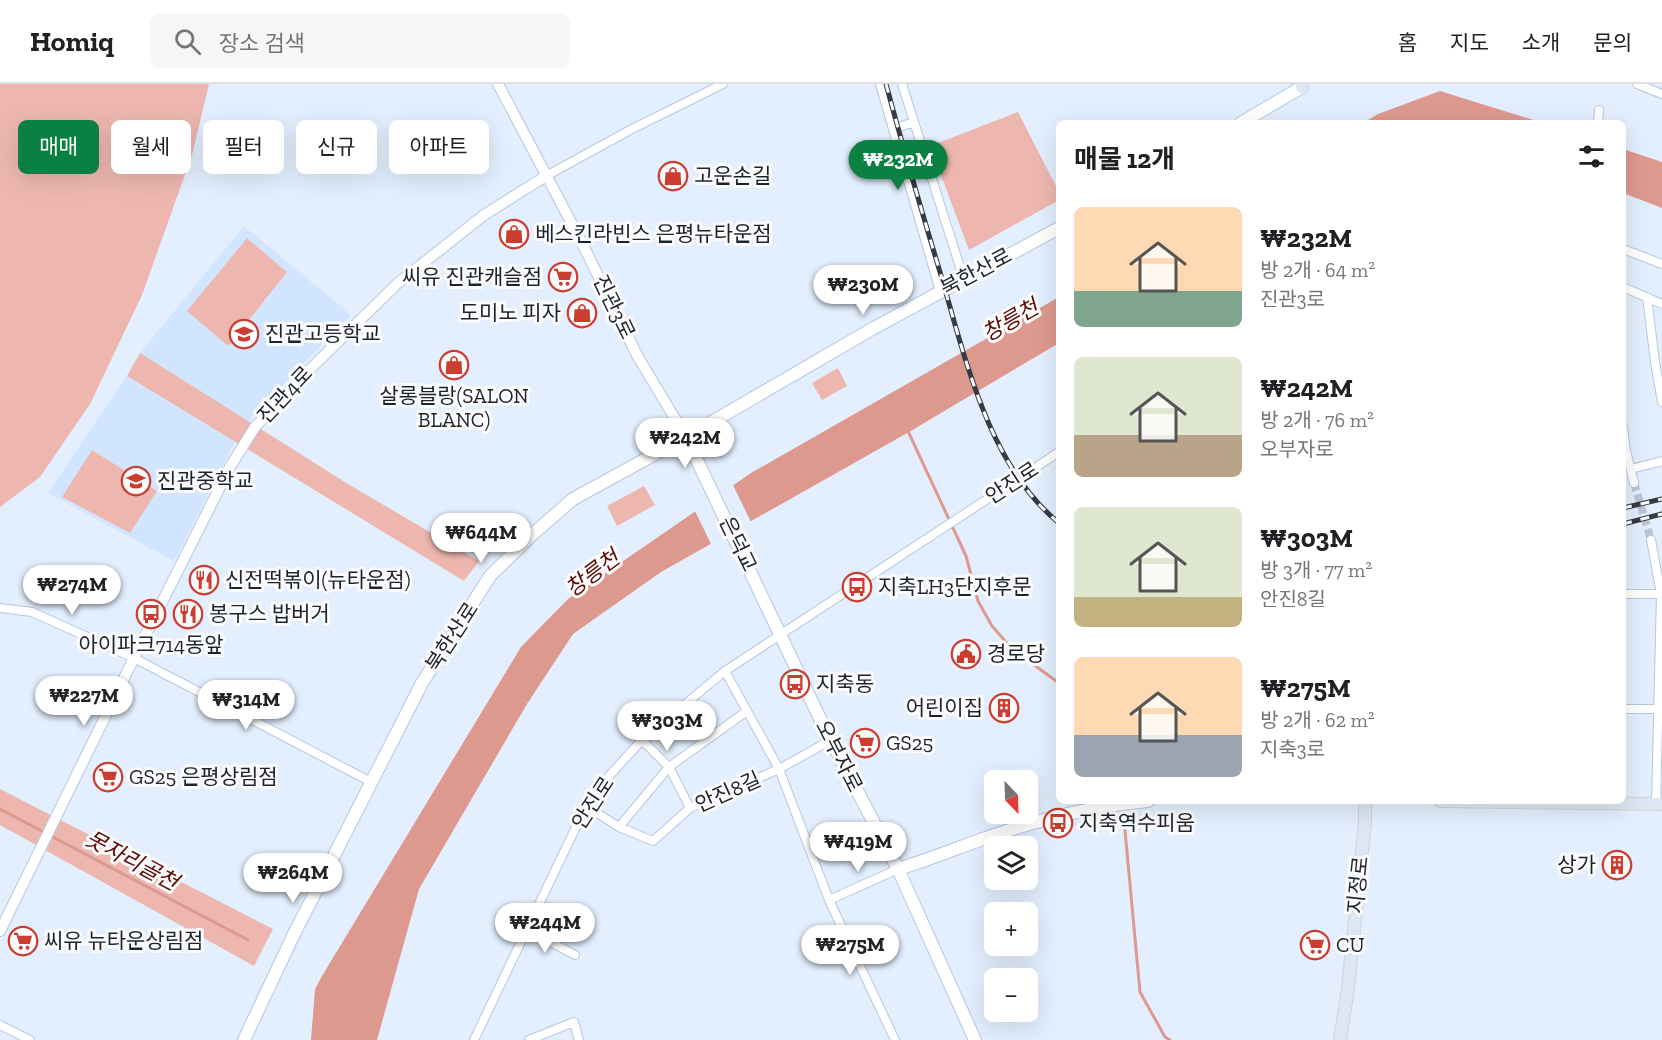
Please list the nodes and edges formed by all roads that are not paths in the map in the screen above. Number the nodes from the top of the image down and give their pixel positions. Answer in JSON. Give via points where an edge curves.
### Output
{"nodes":[{"id":1,"x":498,"y":84,"type":"edge"},
{"id":2,"x":723,"y":84,"type":"edge"},
{"id":3,"x":880,"y":84,"type":"edge"},
{"id":4,"x":903,"y":84,"type":"edge"},
{"id":5,"x":1637,"y":84,"type":"edge"},
{"id":6,"x":1304,"y":85,"type":"edge"},
{"id":7,"x":1662,"y":94,"type":"edge"},
{"id":8,"x":1599,"y":110,"type":"dead end"},
{"id":9,"x":1246,"y":120,"type":"edge"},
{"id":10,"x":1598,"y":120,"type":"edge"},
{"id":11,"x":914,"y":122,"type":"junction"},
{"id":12,"x":893,"y":129,"type":"junction"},
{"id":13,"x":546,"y":176,"type":"junction"},
{"id":14,"x":1056,"y":230,"type":"edge"},
{"id":15,"x":1626,"y":250,"type":"edge"},
{"id":16,"x":1662,"y":264,"type":"edge"},
{"id":17,"x":964,"y":280,"type":"junction"},
{"id":18,"x":1626,"y":288,"type":"edge"},
{"id":19,"x":940,"y":291,"type":"junction"},
{"id":20,"x":1647,"y":297,"type":"junction"},
{"id":21,"x":1662,"y":304,"type":"edge"},
{"id":22,"x":1662,"y":402,"type":"edge"},
{"id":23,"x":686,"y":437,"type":"junction"},
{"id":24,"x":1626,"y":443,"type":"edge"},
{"id":25,"x":1056,"y":458,"type":"edge"},
{"id":26,"x":1662,"y":462,"type":"edge"},
{"id":27,"x":1631,"y":469,"type":"junction"},
{"id":28,"x":1634,"y":483,"type":"tunnel mouth"},
{"id":29,"x":1651,"y":540,"type":"tunnel mouth"},
{"id":30,"x":1626,"y":594,"type":"edge"},
{"id":31,"x":1661,"y":594,"type":"edge"},
{"id":32,"x":765,"y":601,"type":"joint"},
{"id":33,"x":0,"y":608,"type":"edge"},
{"id":34,"x":781,"y":634,"type":"junction"},
{"id":35,"x":134,"y":658,"type":"junction"},
{"id":36,"x":724,"y":671,"type":"junction"},
{"id":37,"x":1626,"y":709,"type":"edge"},
{"id":38,"x":1661,"y":709,"type":"edge"},
{"id":39,"x":747,"y":711,"type":"junction"},
{"id":40,"x":642,"y":740,"type":"junction"},
{"id":41,"x":831,"y":740,"type":"junction"},
{"id":42,"x":669,"y":767,"type":"junction"},
{"id":43,"x":779,"y":769,"type":"junction"},
{"id":44,"x":371,"y":782,"type":"junction"},
{"id":45,"x":1126,"y":804,"type":"edge"},
{"id":46,"x":1365,"y":804,"type":"edge"},
{"id":47,"x":1626,"y":804,"type":"edge"},
{"id":48,"x":1659,"y":804,"type":"edge"},
{"id":49,"x":586,"y":806,"type":"junction"},
{"id":50,"x":690,"y":808,"type":"junction"},
{"id":51,"x":619,"y":827,"type":"junction"},
{"id":52,"x":898,"y":869,"type":"junction"},
{"id":53,"x":829,"y":900,"type":"junction"},
{"id":54,"x":526,"y":929,"type":"junction"},
{"id":55,"x":0,"y":931,"type":"edge"},
{"id":56,"x":575,"y":955,"type":"dead end"},
{"id":57,"x":0,"y":1024,"type":"edge"},
{"id":58,"x":478,"y":1030,"type":"junction"},
{"id":59,"x":30,"y":1040,"type":"edge"},
{"id":60,"x":244,"y":1040,"type":"edge"},
{"id":61,"x":474,"y":1040,"type":"edge"},
{"id":62,"x":481,"y":1040,"type":"edge"},
{"id":63,"x":529,"y":1040,"type":"edge"},
{"id":64,"x":579,"y":1040,"type":"edge"},
{"id":65,"x":895,"y":1040,"type":"edge"},
{"id":66,"x":975,"y":1040,"type":"edge"},
{"id":67,"x":1340,"y":1040,"type":"edge"}],
"edges":[{"from":1,"to":13,"type":"street","name":"진관3로"},
{"from":2,"to":13,"type":"street"},
{"from":3,"to":12,"type":"street"},
{"from":4,"to":11,"type":"street"},
{"from":5,"to":7,"type":"street"},
{"from":6,"to":9,"type":"main road"},
{"from":8,"to":10,"type":"street"},
{"from":11,"to":12,"type":"street"},
{"from":11,"to":17,"type":"street"},
{"from":12,"to":19,"type":"street"},
{"from":13,"to":23,"type":"street","name":"진관3로","via":[[638,357]]},
{"from":13,"to":35,"type":"street","name":"진관4로","via":[[483,215],[398,283],[342,335],[255,427],[230,467]]},
{"from":14,"to":17,"type":"main road","name":"북한산로"},
{"from":15,"to":16,"type":"street"},
{"from":17,"to":19,"type":"main road","name":"북한산로"},
{"from":18,"to":20,"type":"street"},
{"from":19,"to":23,"type":"main road","name":"북한산로"},
{"from":20,"to":21,"type":"street"},
{"from":20,"to":22,"type":"street"},
{"from":23,"to":32,"type":"main road","name":"은덕교"},
{"from":23,"to":44,"type":"main road","name":"북한산로","via":[[573,498],[490,576],[422,683]]},
{"from":24,"to":27,"type":"street"},
{"from":25,"to":34,"type":"street","name":"안진로"},
{"from":26,"to":27,"type":"street"},
{"from":27,"to":28,"type":"street"},
{"from":29,"to":31,"type":"street"},
{"from":30,"to":31,"type":"street"},
{"from":31,"to":38,"type":"street"},
{"from":32,"to":34,"type":"main road","name":"오부자로"},
{"from":33,"to":35,"type":"street","via":[[32,612]]},
{"from":34,"to":36,"type":"street","name":"안진로"},
{"from":34,"to":41,"type":"main road","name":"오부자로"},
{"from":35,"to":44,"type":"street"},
{"from":35,"to":55,"type":"street","name":"진관4로"},
{"from":36,"to":39,"type":"street","name":"안진8길"},
{"from":36,"to":40,"type":"street","name":"안진로"},
{"from":37,"to":38,"type":"street"},
{"from":38,"to":48,"type":"street"},
{"from":39,"to":42,"type":"street"},
{"from":39,"to":43,"type":"street","name":"안진8길"},
{"from":40,"to":42,"type":"street"},
{"from":40,"to":49,"type":"street","name":"안진로"},
{"from":41,"to":43,"type":"street","name":"안진8길"},
{"from":41,"to":52,"type":"main road","name":"오부자로"},
{"from":42,"to":50,"type":"street"},
{"from":42,"to":51,"type":"street"},
{"from":43,"to":50,"type":"street","name":"안진8길"},
{"from":43,"to":53,"type":"street","name":"안진8길"},
{"from":44,"to":60,"type":"main road","name":"북한산로"},
{"from":45,"to":52,"type":"main road","via":[[1033,824]]},
{"from":46,"to":67,"type":"main road","name":"지정로"},
{"from":47,"to":48,"type":"main road"},
{"from":49,"to":51,"type":"street","name":"안진8길"},
{"from":49,"to":54,"type":"street","name":"안진로"},
{"from":50,"to":51,"type":"street","name":"안진8길","via":[[653,841]]},
{"from":52,"to":53,"type":"street"},
{"from":52,"to":66,"type":"main road","name":"오부자로"},
{"from":53,"to":65,"type":"street","name":"안진8길"},
{"from":54,"to":56,"type":"street"},
{"from":54,"to":58,"type":"street","name":"안진로"},
{"from":57,"to":59,"type":"street"},
{"from":58,"to":61,"type":"street","name":"안진로"},
{"from":58,"to":62,"type":"street"},
{"from":63,"to":64,"type":"street","via":[[574,1022]]}]}
